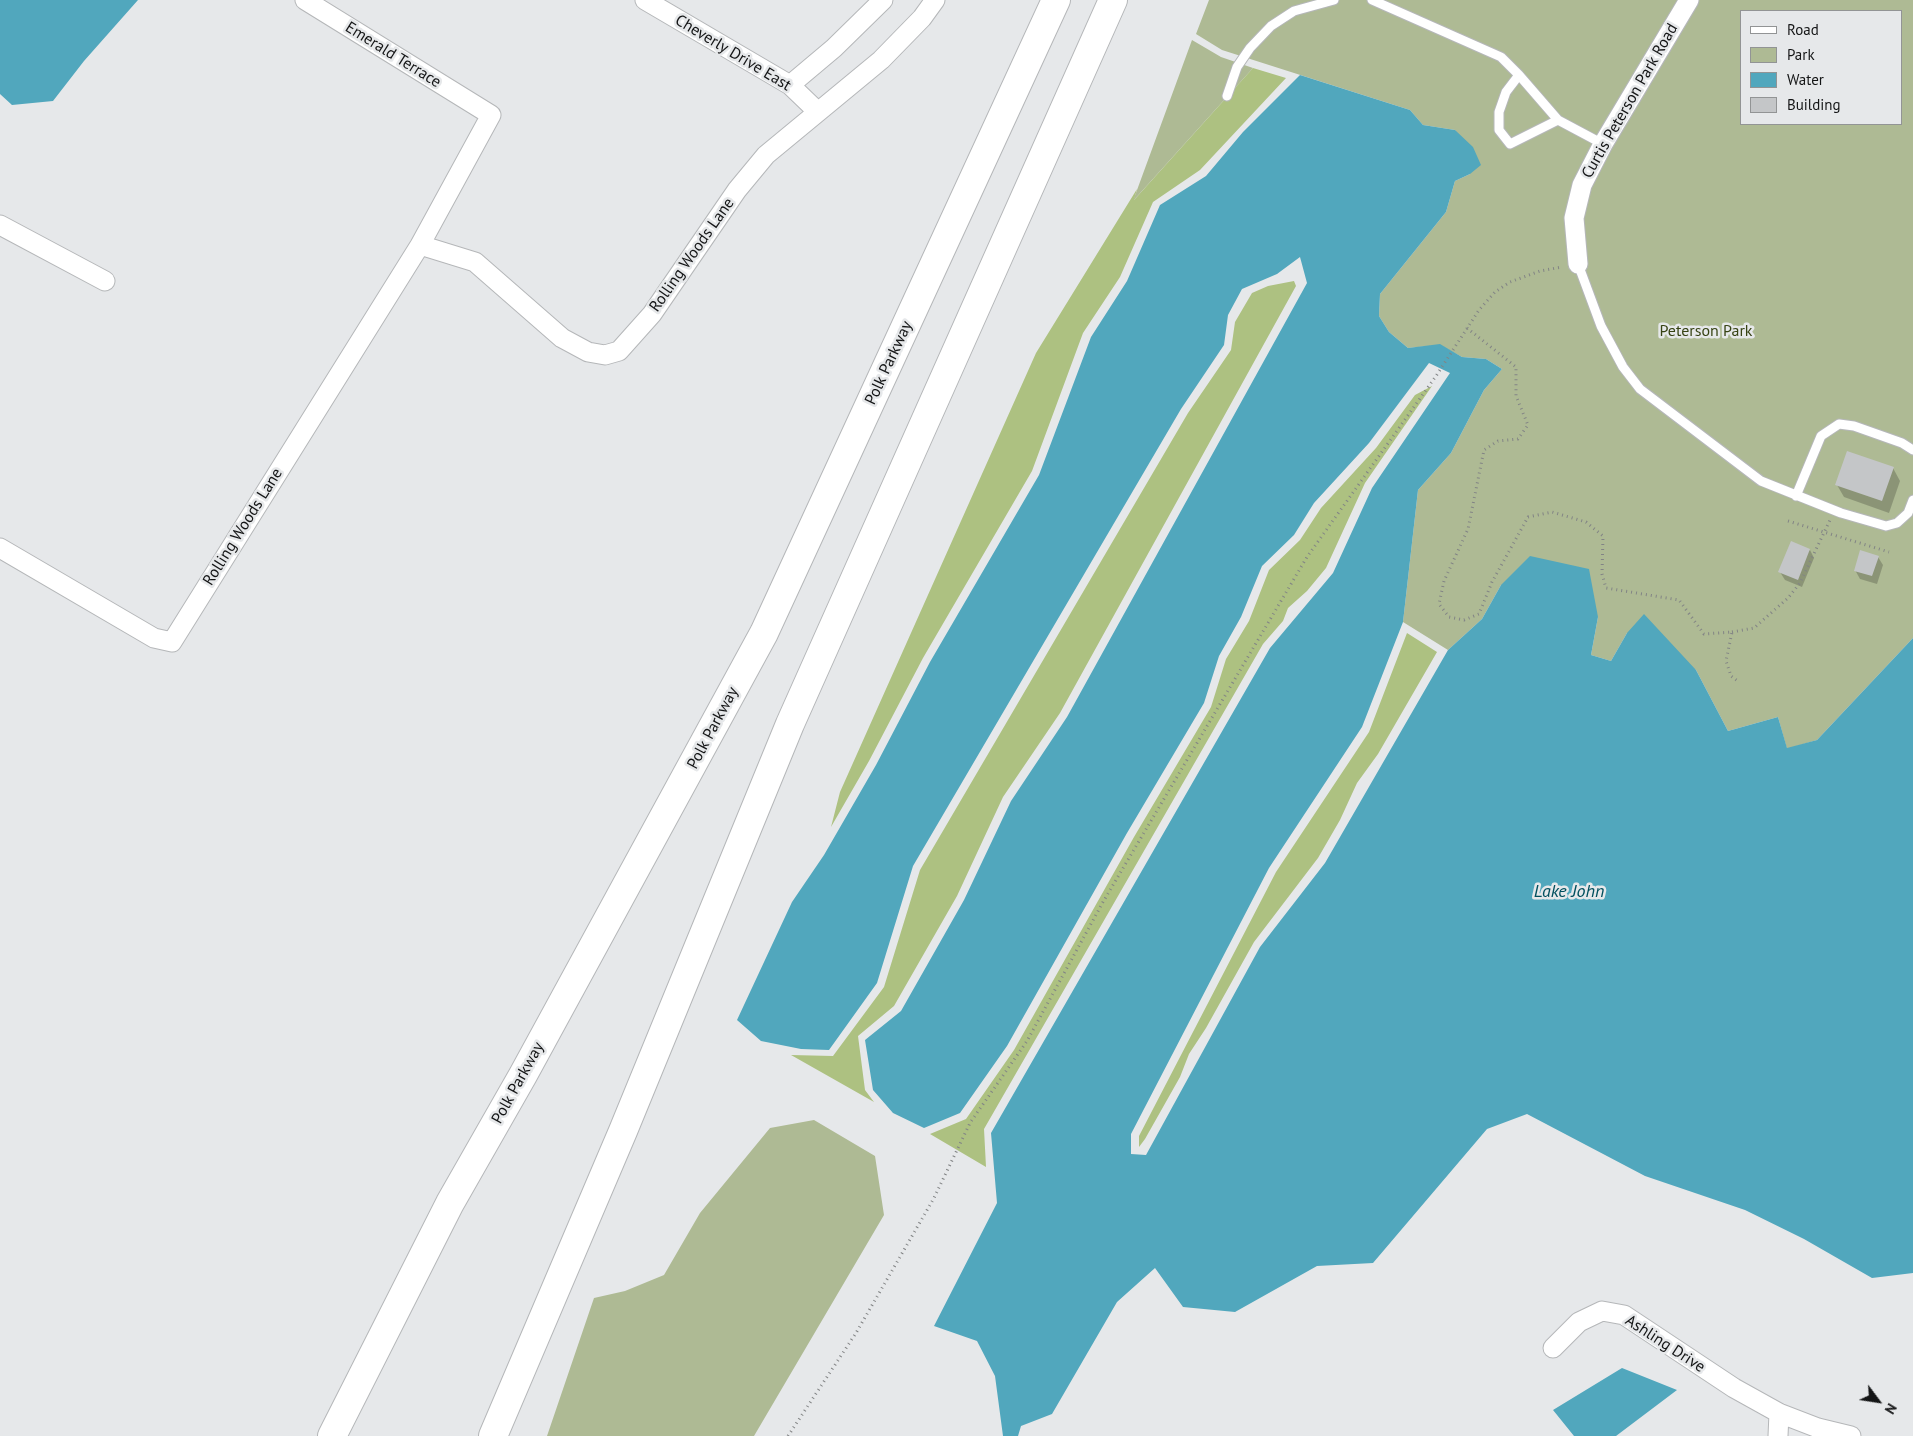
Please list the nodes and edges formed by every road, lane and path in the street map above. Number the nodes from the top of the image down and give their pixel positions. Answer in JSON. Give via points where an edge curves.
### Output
{"nodes":[{"id":1,"x":306,"y":0,"type":"edge"},
{"id":2,"x":645,"y":0,"type":"edge"},
{"id":3,"x":883,"y":0,"type":"edge"},
{"id":4,"x":935,"y":0,"type":"edge"},
{"id":5,"x":1056,"y":0,"type":"edge"},
{"id":6,"x":1113,"y":0,"type":"edge"},
{"id":7,"x":1334,"y":0,"type":"edge"},
{"id":8,"x":1372,"y":0,"type":"edge"},
{"id":9,"x":1689,"y":0,"type":"edge"},
{"id":10,"x":1519,"y":75,"type":"junction"},
{"id":11,"x":790,"y":85,"type":"junction"},
{"id":12,"x":1227,"y":96,"type":"dead end"},
{"id":13,"x":482,"y":110,"type":"joint"},
{"id":14,"x":817,"y":112,"type":"junction"},
{"id":15,"x":1558,"y":120,"type":"junction"},
{"id":16,"x":1603,"y":144,"type":"junction"},
{"id":17,"x":0,"y":225,"type":"edge"},
{"id":18,"x":420,"y":245,"type":"junction"},
{"id":19,"x":1578,"y":264,"type":"junction"},
{"id":20,"x":105,"y":281,"type":"dead end"},
{"id":21,"x":1467,"y":328,"type":"junction"},
{"id":22,"x":1913,"y":450,"type":"edge"},
{"id":23,"x":1796,"y":496,"type":"junction"},
{"id":24,"x":1913,"y":500,"type":"edge"},
{"id":25,"x":1830,"y":519,"type":"dead end"},
{"id":26,"x":1788,"y":521,"type":"dead end"},
{"id":27,"x":1825,"y":534,"type":"junction"},
{"id":28,"x":0,"y":548,"type":"edge"},
{"id":29,"x":1889,"y":552,"type":"dead end"},
{"id":30,"x":1732,"y":632,"type":"junction"},
{"id":31,"x":1739,"y":682,"type":"dead end"},
{"id":32,"x":1554,"y":1348,"type":"dead end"},
{"id":33,"x":1779,"y":1413,"type":"junction"},
{"id":34,"x":332,"y":1436,"type":"edge"},
{"id":35,"x":494,"y":1436,"type":"edge"},
{"id":36,"x":788,"y":1436,"type":"edge"},
{"id":37,"x":1778,"y":1436,"type":"edge"},
{"id":38,"x":1851,"y":1436,"type":"edge"}],
"edges":[{"from":1,"to":13,"type":"street","name":"Emerald Terrace"},
{"from":2,"to":11,"type":"street","name":"Cheverly Drive East"},
{"from":3,"to":11,"type":"street"},
{"from":4,"to":14,"type":"street","name":"Rolling Woods Lane","via":[[881,60]]},
{"from":5,"to":34,"type":"highway","name":"Polk Parkway","via":[[764,633],[450,1203]]},
{"from":6,"to":35,"type":"highway","via":[[790,724]]},
{"from":7,"to":12,"type":"lane","via":[[1294,11],[1271,26],[1237,67]]},
{"from":8,"to":10,"type":"lane","via":[[1501,57]]},
{"from":9,"to":16,"type":"street","name":"Curtis Peterson Park Road"},
{"from":10,"to":15,"type":"lane"},
{"from":10,"to":15,"type":"lane","via":[[1506,92],[1499,112],[1499,130],[1510,144]]},
{"from":11,"to":14,"type":"street","name":"Cheverly Drive East"},
{"from":13,"to":18,"type":"street","name":"Rolling Woods Lane","via":[[491,115]]},
{"from":14,"to":18,"type":"street","name":"Rolling Woods Lane","via":[[766,155],[737,190],[652,314],[619,351],[605,355],[588,352],[562,338],[475,262]]},
{"from":15,"to":16,"type":"lane"},
{"from":16,"to":19,"type":"street","name":"Curtis Peterson Park Road","via":[[1582,185],[1574,218]]},
{"from":17,"to":20,"type":"street"},
{"from":18,"to":28,"type":"street","name":"Rolling Woods Lane","via":[[172,642],[154,638]]},
{"from":19,"to":21,"type":"path","via":[[1540,271],[1510,282],[1495,292]]},
{"from":19,"to":23,"type":"lane","name":"Curtis Peterson Park Road","via":[[1601,326],[1623,367],[1640,389],[1761,481]]},
{"from":21,"to":30,"type":"path","via":[[1516,367],[1516,396],[1528,425],[1518,440],[1498,441],[1484,450],[1468,529],[1444,581],[1439,604],[1449,617],[1464,620],[1479,614],[1492,582],[1528,517],[1552,512],[1586,522],[1603,536],[1602,574],[1606,588],[1679,600],[1704,634]]},
{"from":21,"to":36,"type":"path","via":[[1307,556],[1103,902],[1027,1041],[970,1123],[934,1198],[856,1333]]},
{"from":22,"to":23,"type":"lane","via":[[1854,426],[1839,424],[1821,436]]},
{"from":23,"to":24,"type":"lane","name":"Curtis Peterson Park Road","via":[[1886,526],[1897,523],[1908,513]]},
{"from":25,"to":27,"type":"path"},
{"from":26,"to":27,"type":"path"},
{"from":27,"to":29,"type":"path"},
{"from":27,"to":30,"type":"path","via":[[1800,583],[1788,598],[1754,628]]},
{"from":30,"to":31,"type":"path","via":[[1726,661],[1731,676]]},
{"from":32,"to":33,"type":"street","name":"Ashling Drive","via":[[1579,1322],[1594,1314],[1602,1311],[1624,1316],[1711,1374]]},
{"from":33,"to":37,"type":"street"},
{"from":33,"to":38,"type":"street","name":"Ashling Drive"}]}
